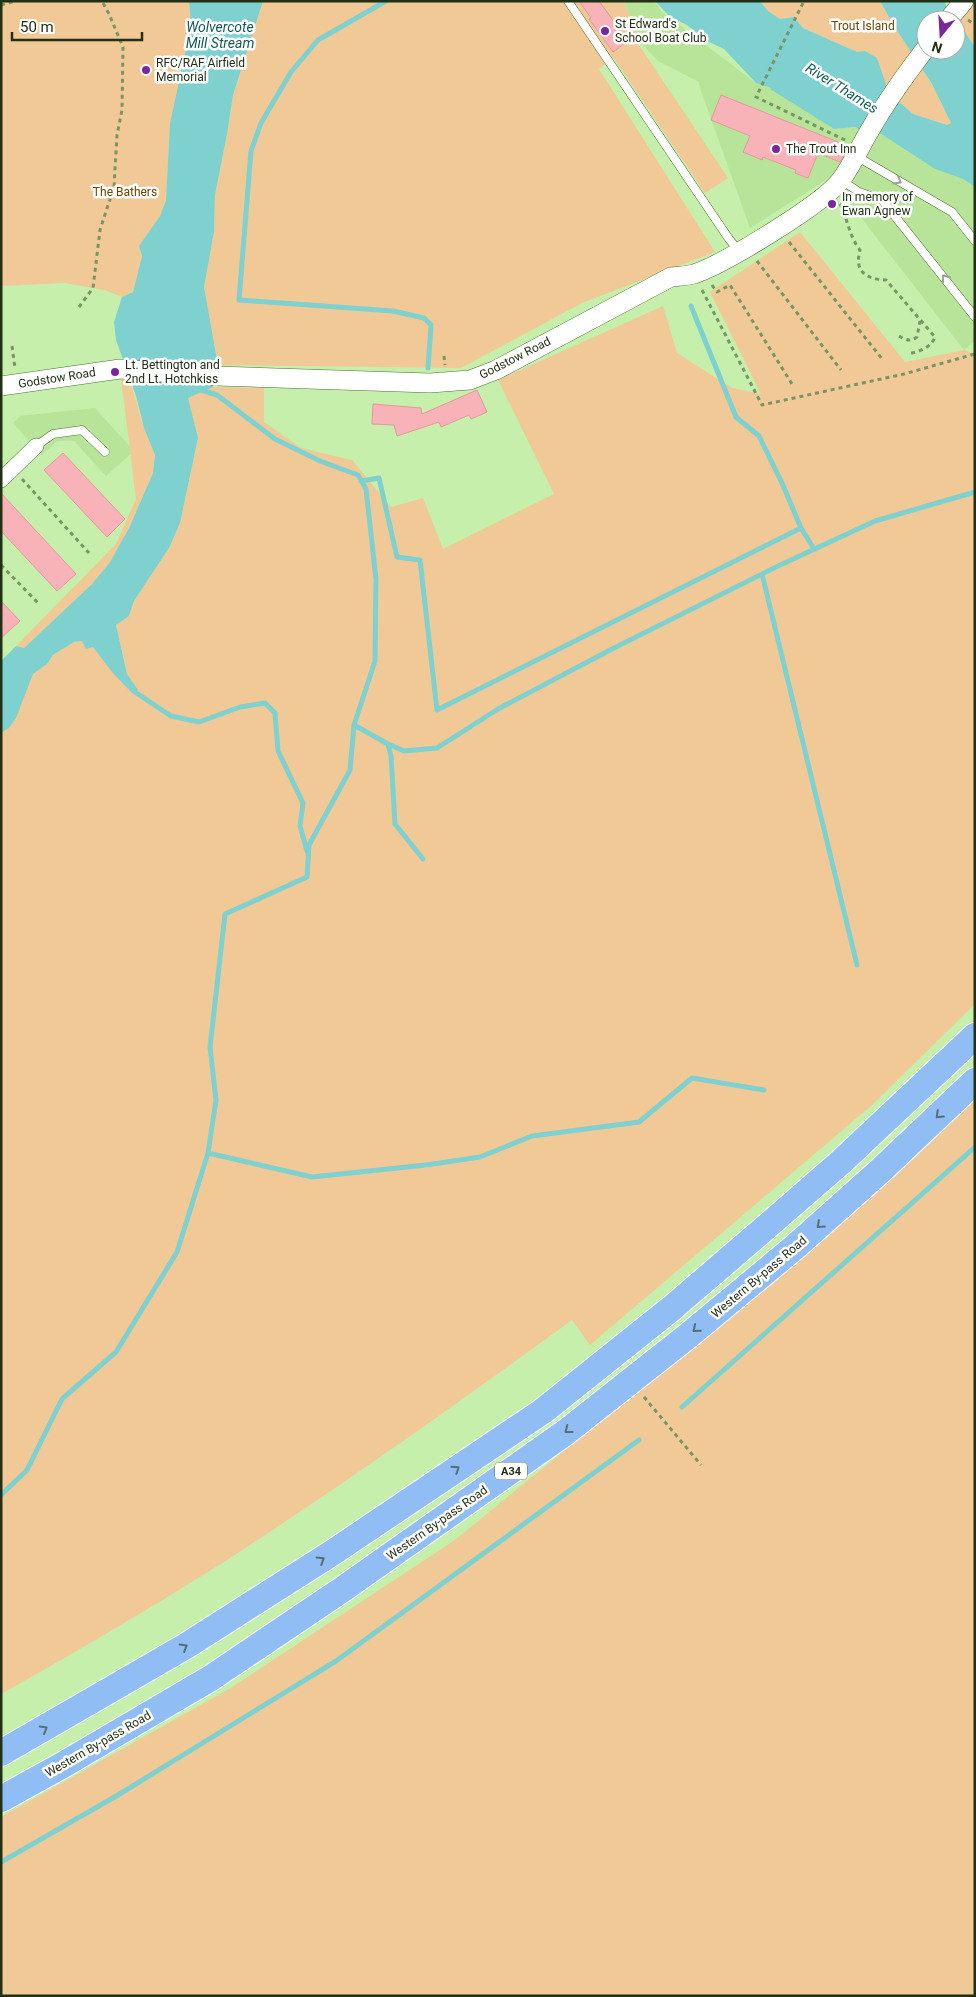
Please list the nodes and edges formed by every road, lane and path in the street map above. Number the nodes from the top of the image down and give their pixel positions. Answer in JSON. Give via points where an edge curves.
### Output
{"nodes":[{"id":1,"x":15,"y":1,"type":"edge"},
{"id":2,"x":102,"y":1,"type":"edge"},
{"id":3,"x":568,"y":1,"type":"edge"},
{"id":4,"x":803,"y":3,"type":"dead end"},
{"id":5,"x":1,"y":5,"type":"edge"},
{"id":6,"x":917,"y":60,"type":"edge"},
{"id":7,"x":846,"y":140,"type":"dead end"},
{"id":8,"x":856,"y":156,"type":"junction"},
{"id":9,"x":841,"y":180,"type":"junction"},
{"id":10,"x":846,"y":215,"type":"dead end"},
{"id":11,"x":778,"y":228,"type":"junction"},
{"id":12,"x":975,"y":241,"type":"edge"},
{"id":13,"x":739,"y":251,"type":"junction"},
{"id":14,"x":698,"y":272,"type":"junction"},
{"id":15,"x":78,"y":307,"type":"dead end"},
{"id":16,"x":975,"y":317,"type":"edge"},
{"id":17,"x":920,"y":320,"type":"junction"},
{"id":18,"x":899,"y":336,"type":"dead end"},
{"id":19,"x":908,"y":354,"type":"dead end"},
{"id":20,"x":975,"y":354,"type":"edge"},
{"id":21,"x":883,"y":360,"type":"dead end"},
{"id":22,"x":841,"y":370,"type":"dead end"},
{"id":23,"x":792,"y":384,"type":"dead end"},
{"id":24,"x":1,"y":386,"type":"edge"},
{"id":25,"x":36,"y":446,"type":"joint"},
{"id":26,"x":105,"y":452,"type":"dead end"},
{"id":27,"x":13,"y":469,"type":"junction"},
{"id":28,"x":1,"y":480,"type":"edge"},
{"id":29,"x":90,"y":552,"type":"dead end"},
{"id":30,"x":1,"y":565,"type":"edge"},
{"id":31,"x":40,"y":605,"type":"dead end"},
{"id":32,"x":975,"y":1036,"type":"edge"},
{"id":33,"x":975,"y":1081,"type":"edge"},
{"id":34,"x":631,"y":1381,"type":"junction"},
{"id":35,"x":700,"y":1465,"type":"dead end"},
{"id":36,"x":1,"y":1753,"type":"edge"},
{"id":37,"x":1,"y":1799,"type":"edge"}],
"edges":[{"from":1,"to":5,"type":"path"},
{"from":2,"to":15,"type":"path","via":[[123,47],[122,110],[114,187],[100,230],[93,288]]},
{"from":3,"to":13,"type":"lane"},
{"from":4,"to":7,"type":"path","via":[[756,97]]},
{"from":6,"to":8,"type":"street","name":"Godstow Road"},
{"from":8,"to":9,"type":"street","name":"Godstow Road"},
{"from":8,"to":12,"type":"lane","one_way":true,"via":[[952,212]]},
{"from":9,"to":11,"type":"street","name":"Godstow Road","via":[[832,191]]},
{"from":16,"to":9,"type":"lane","one_way":true,"via":[[882,200]]},
{"from":10,"to":17,"type":"path","via":[[852,240],[860,250],[858,265],[861,272],[874,279],[886,280]]},
{"from":11,"to":13,"type":"street","name":"Godstow Road"},
{"from":11,"to":21,"type":"path"},
{"from":13,"to":14,"type":"street","name":"Godstow Road"},
{"from":13,"to":22,"type":"path","via":[[757,261]]},
{"from":14,"to":20,"type":"path","via":[[762,405],[904,374]]},
{"from":14,"to":23,"type":"path","via":[[716,292],[730,285]]},
{"from":14,"to":24,"type":"street","name":"Godstow Road","via":[[671,277],[496,370],[470,380],[430,383],[217,376],[120,369]]},
{"from":17,"to":18,"type":"path","via":[[917,337],[906,340]]},
{"from":17,"to":19,"type":"path","via":[[935,337],[919,351]]},
{"from":25,"to":26,"type":"lane","via":[[53,434],[82,430]]},
{"from":25,"to":27,"type":"street"},
{"from":27,"to":28,"type":"street"},
{"from":27,"to":29,"type":"path"},
{"from":30,"to":31,"type":"path"},
{"from":36,"to":32,"type":"highway","number":"A34","one_way":true,"via":[[186,1646],[332,1553],[543,1410],[672,1308],[779,1216]]},
{"from":33,"to":34,"type":"highway","name":"Western By-pass Road","number":"A34","one_way":true,"via":[[796,1246]]},
{"from":34,"to":35,"type":"path"},
{"from":34,"to":37,"type":"highway","name":"Western By-pass Road","number":"A34","one_way":true,"via":[[550,1443],[211,1678]]}]}
